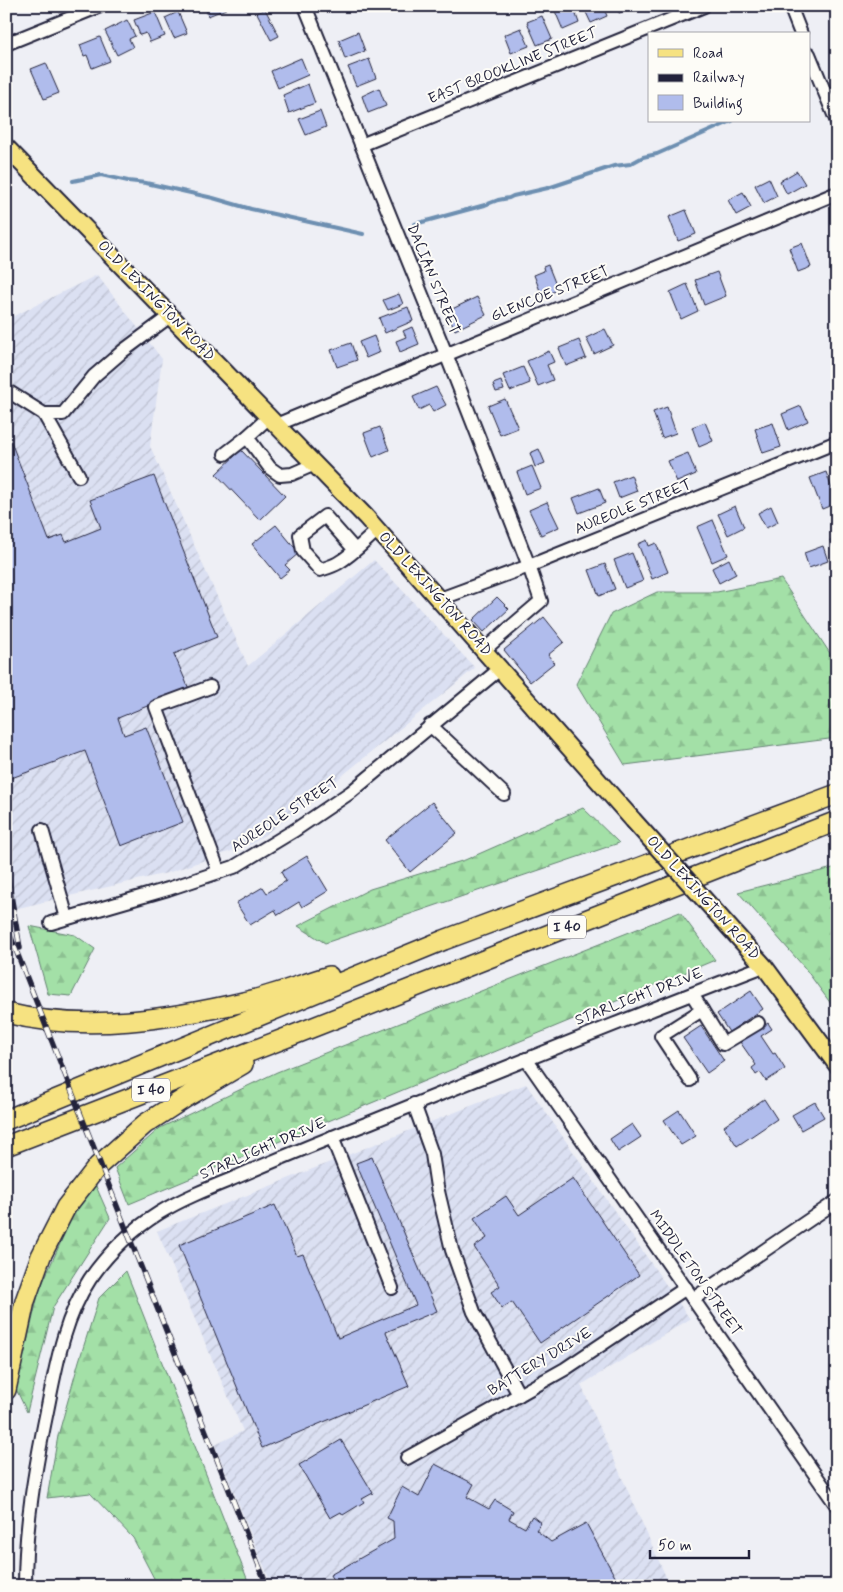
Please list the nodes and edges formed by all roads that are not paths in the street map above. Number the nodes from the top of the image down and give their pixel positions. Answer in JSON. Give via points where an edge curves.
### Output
{"nodes":[{"id":1,"x":100,"y":6,"type":"edge"},
{"id":2,"x":305,"y":6,"type":"edge"},
{"id":3,"x":704,"y":6,"type":"edge"},
{"id":4,"x":790,"y":6,"type":"edge"},
{"id":5,"x":800,"y":32,"type":"edge"},
{"id":6,"x":6,"y":44,"type":"edge"},
{"id":7,"x":810,"y":56,"type":"edge"},
{"id":8,"x":837,"y":122,"type":"edge"},
{"id":9,"x":361,"y":145,"type":"junction"},
{"id":10,"x":6,"y":147,"type":"edge"},
{"id":11,"x":837,"y":193,"type":"edge"},
{"id":12,"x":170,"y":316,"type":"junction"},
{"id":13,"x":446,"y":354,"type":"junction"},
{"id":14,"x":6,"y":390,"type":"edge"},
{"id":15,"x":44,"y":414,"type":"junction"},
{"id":16,"x":273,"y":421,"type":"junction"},
{"id":17,"x":247,"y":436,"type":"junction"},
{"id":18,"x":837,"y":442,"type":"edge"},
{"id":19,"x":225,"y":454,"type":"dead end"},
{"id":20,"x":315,"y":464,"type":"junction"},
{"id":21,"x":79,"y":476,"type":"dead end"},
{"id":22,"x":378,"y":530,"type":"junction"},
{"id":23,"x":355,"y":550,"type":"junction"},
{"id":24,"x":529,"y":566,"type":"junction"},
{"id":25,"x":440,"y":599,"type":"junction"},
{"id":26,"x":484,"y":650,"type":"junction"},
{"id":27,"x":501,"y":668,"type":"junction"},
{"id":28,"x":210,"y":687,"type":"dead end"},
{"id":29,"x":430,"y":725,"type":"junction"},
{"id":30,"x":504,"y":794,"type":"dead end"},
{"id":31,"x":837,"y":794,"type":"edge"},
{"id":32,"x":837,"y":821,"type":"edge"},
{"id":33,"x":42,"y":830,"type":"dead end"},
{"id":34,"x":219,"y":872,"type":"junction"},
{"id":35,"x":67,"y":918,"type":"junction"},
{"id":36,"x":51,"y":923,"type":"dead end"},
{"id":37,"x":444,"y":940,"type":"junction"},
{"id":38,"x":764,"y":966,"type":"junction"},
{"id":39,"x":692,"y":994,"type":"junction"},
{"id":40,"x":702,"y":1010,"type":"junction"},
{"id":41,"x":6,"y":1013,"type":"edge"},
{"id":42,"x":758,"y":1022,"type":"dead end"},
{"id":43,"x":296,"y":1034,"type":"junction"},
{"id":44,"x":526,"y":1059,"type":"junction"},
{"id":45,"x":837,"y":1065,"type":"edge"},
{"id":46,"x":690,"y":1080,"type":"dead end"},
{"id":47,"x":414,"y":1104,"type":"junction"},
{"id":48,"x":6,"y":1120,"type":"edge"},
{"id":49,"x":332,"y":1137,"type":"junction"},
{"id":50,"x":6,"y":1146,"type":"edge"},
{"id":51,"x":837,"y":1200,"type":"edge"},
{"id":52,"x":392,"y":1288,"type":"dead end"},
{"id":53,"x":689,"y":1293,"type":"junction"},
{"id":54,"x":6,"y":1390,"type":"edge"},
{"id":55,"x":519,"y":1395,"type":"junction"},
{"id":56,"x":407,"y":1458,"type":"dead end"},
{"id":57,"x":837,"y":1506,"type":"edge"},
{"id":58,"x":25,"y":1586,"type":"edge"}],
"edges":[{"from":1,"to":6,"type":"street"},
{"from":2,"to":9,"type":"street","name":"DACIAN STREET"},
{"from":3,"to":9,"type":"street","name":"EAST BROOKLINE STREET"},
{"from":4,"to":5,"type":"street"},
{"from":7,"to":8,"type":"street"},
{"from":9,"to":13,"type":"street","name":"DACIAN STREET"},
{"from":10,"to":12,"type":"main road","name":"OLD LEXINGTON ROAD"},
{"from":11,"to":13,"type":"street","name":"GLENCOE STREET"},
{"from":12,"to":15,"type":"street","via":[[94,376],[63,414]]},
{"from":12,"to":16,"type":"main road","name":"OLD LEXINGTON ROAD"},
{"from":13,"to":16,"type":"street","name":"GLENCOE STREET"},
{"from":13,"to":24,"type":"street","name":"DACIAN STREET"},
{"from":14,"to":15,"type":"street"},
{"from":15,"to":21,"type":"street"},
{"from":16,"to":17,"type":"street","name":"GLENCOE STREET"},
{"from":16,"to":20,"type":"main road","name":"OLD LEXINGTON ROAD"},
{"from":17,"to":19,"type":"street","name":"GLENCOE STREET"},
{"from":17,"to":20,"type":"street","via":[[270,468],[280,476]]},
{"from":18,"to":24,"type":"street","name":"AUREOLE STREET"},
{"from":20,"to":22,"type":"main road","name":"OLD LEXINGTON ROAD"},
{"from":22,"to":23,"type":"street"},
{"from":22,"to":25,"type":"main road","name":"OLD LEXINGTON ROAD"},
{"from":23,"to":23,"type":"street","via":[[338,564],[320,570],[303,551],[300,535],[325,516]]},
{"from":24,"to":25,"type":"street","name":"AUREOLE STREET"},
{"from":24,"to":26,"type":"street","name":"DACIAN STREET","via":[[541,601]]},
{"from":25,"to":26,"type":"main road","name":"OLD LEXINGTON ROAD"},
{"from":26,"to":27,"type":"main road","name":"OLD LEXINGTON ROAD"},
{"from":27,"to":29,"type":"street","name":"AUREOLE STREET"},
{"from":27,"to":38,"type":"main road","name":"OLD LEXINGTON ROAD","bridge":true},
{"from":28,"to":34,"type":"street","via":[[156,707]]},
{"from":29,"to":30,"type":"street"},
{"from":29,"to":34,"type":"street","name":"AUREOLE STREET","via":[[351,792],[234,867]]},
{"from":31,"to":37,"type":"highway","number":"I 40"},
{"from":32,"to":43,"type":"highway","number":"I 40"},
{"from":33,"to":35,"type":"street"},
{"from":34,"to":35,"type":"street","name":"AUREOLE STREET"},
{"from":35,"to":36,"type":"street","name":"AUREOLE STREET"},
{"from":37,"to":41,"type":"highway","via":[[250,1001],[149,1020],[88,1023]]},
{"from":37,"to":48,"type":"highway","number":"I 40"},
{"from":38,"to":39,"type":"street","name":"STARLIGHT DRIVE"},
{"from":38,"to":45,"type":"main road","name":"OLD LEXINGTON ROAD"},
{"from":39,"to":40,"type":"street"},
{"from":39,"to":44,"type":"street","name":"STARLIGHT DRIVE"},
{"from":40,"to":42,"type":"street","via":[[723,1044]]},
{"from":40,"to":46,"type":"street","via":[[661,1036]]},
{"from":43,"to":50,"type":"highway","number":"I 40"},
{"from":43,"to":54,"type":"highway","via":[[153,1119],[98,1166],[66,1208],[41,1256],[25,1301]]},
{"from":44,"to":47,"type":"street","name":"STARLIGHT DRIVE"},
{"from":44,"to":53,"type":"street","name":"MIDDLETON STREET"},
{"from":47,"to":49,"type":"street","name":"STARLIGHT DRIVE"},
{"from":47,"to":55,"type":"street","via":[[432,1154],[452,1250],[474,1312]]},
{"from":49,"to":52,"type":"street"},
{"from":49,"to":58,"type":"street","name":"STARLIGHT DRIVE","via":[[195,1194],[160,1212],[128,1236],[91,1279],[78,1300],[57,1362],[29,1511]]},
{"from":51,"to":53,"type":"street","name":"BATTERY DRIVE"},
{"from":53,"to":55,"type":"street","name":"BATTERY DRIVE"},
{"from":53,"to":57,"type":"street","name":"MIDDLETON STREET"},
{"from":55,"to":56,"type":"street","name":"BATTERY DRIVE"}]}
